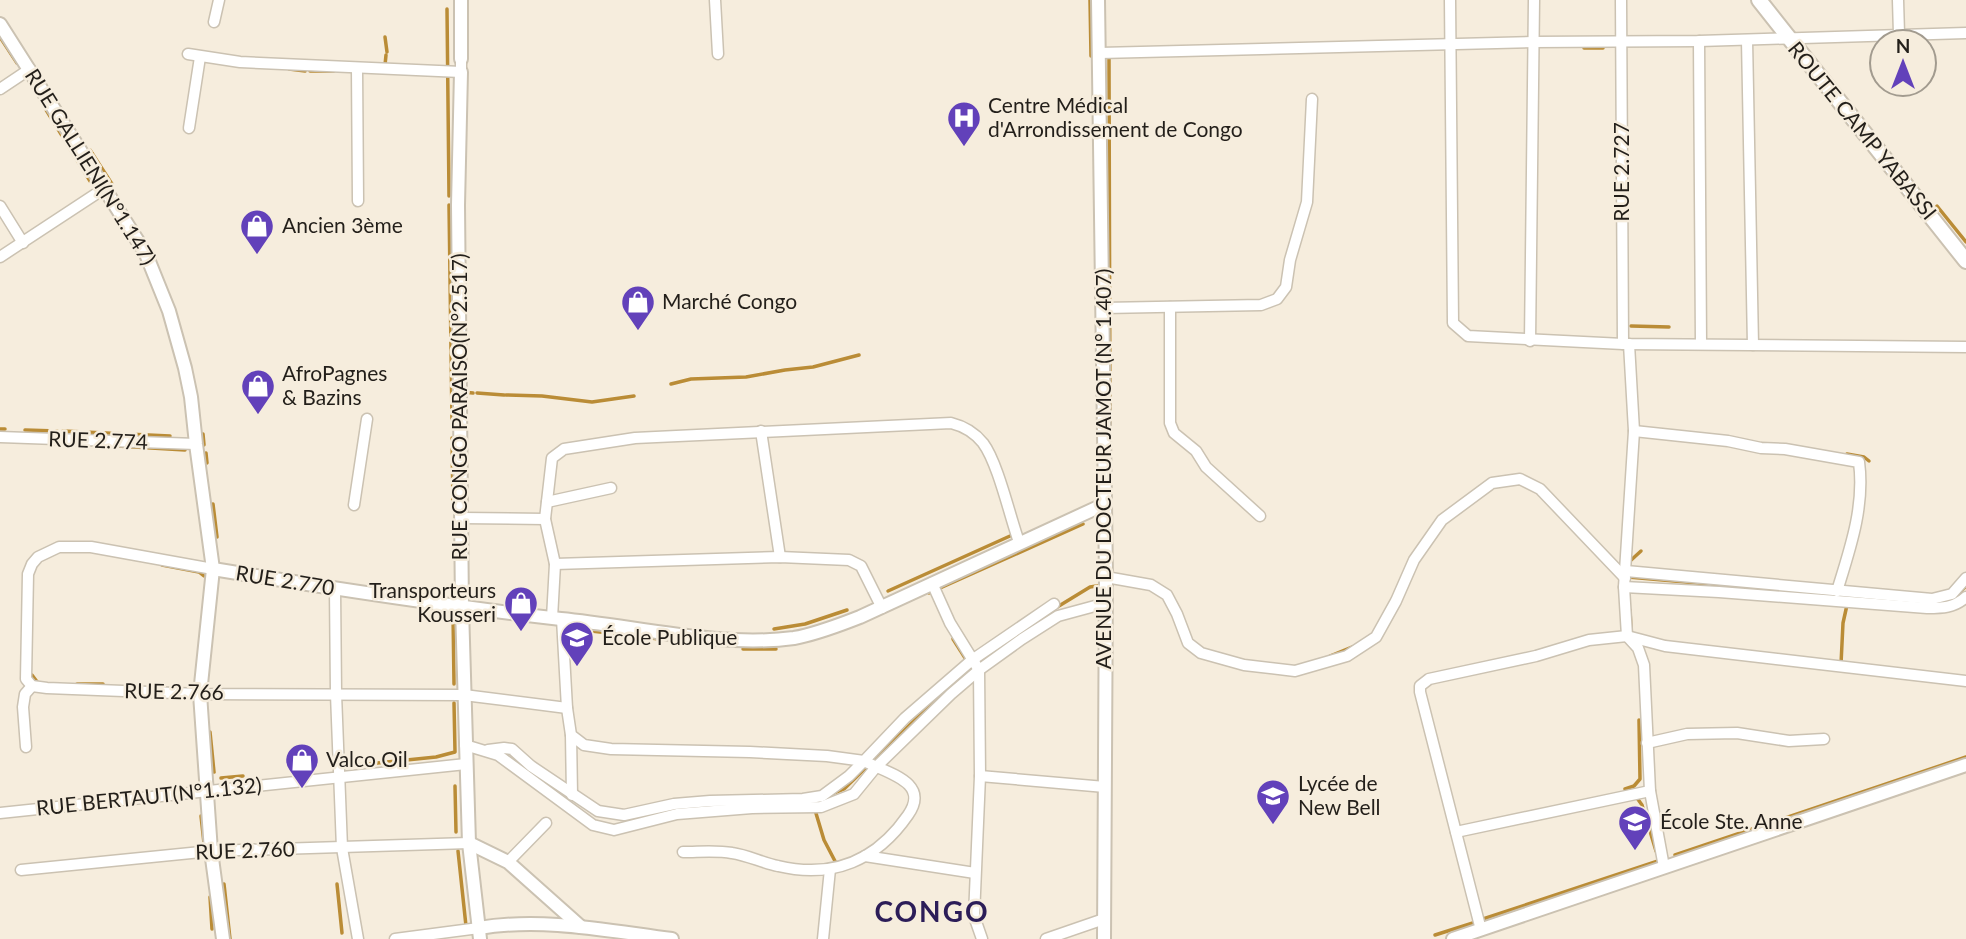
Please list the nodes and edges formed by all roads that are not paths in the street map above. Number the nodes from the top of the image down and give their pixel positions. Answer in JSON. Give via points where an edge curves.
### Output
{"nodes":[{"id":1,"x":219,"y":0,"type":"edge"},
{"id":2,"x":461,"y":0,"type":"edge"},
{"id":3,"x":716,"y":0,"type":"edge"},
{"id":4,"x":1098,"y":0,"type":"edge"},
{"id":5,"x":1450,"y":0,"type":"edge"},
{"id":6,"x":1534,"y":0,"type":"edge"},
{"id":7,"x":1621,"y":0,"type":"edge"},
{"id":8,"x":1759,"y":0,"type":"edge"},
{"id":9,"x":1898,"y":0,"type":"edge"},
{"id":10,"x":214,"y":22,"type":"dead end"},
{"id":11,"x":0,"y":24,"type":"edge"},
{"id":12,"x":1899,"y":28,"type":"edge"},
{"id":13,"x":1938,"y":33,"type":"edge"},
{"id":14,"x":1966,"y":33,"type":"edge"},
{"id":15,"x":1868,"y":35,"type":"edge"},
{"id":16,"x":1787,"y":37,"type":"junction"},
{"id":17,"x":1747,"y":40,"type":"junction"},
{"id":18,"x":1699,"y":41,"type":"junction"},
{"id":19,"x":1534,"y":42,"type":"junction"},
{"id":20,"x":1621,"y":42,"type":"junction"},
{"id":21,"x":1451,"y":45,"type":"junction"},
{"id":22,"x":1100,"y":53,"type":"junction"},
{"id":23,"x":188,"y":54,"type":"dead end"},
{"id":24,"x":718,"y":54,"type":"dead end"},
{"id":25,"x":200,"y":57,"type":"junction"},
{"id":26,"x":461,"y":65,"type":"junction"},
{"id":27,"x":357,"y":68,"type":"junction"},
{"id":28,"x":30,"y":69,"type":"junction"},
{"id":29,"x":0,"y":89,"type":"edge"},
{"id":30,"x":1312,"y":99,"type":"dead end"},
{"id":31,"x":189,"y":128,"type":"dead end"},
{"id":32,"x":105,"y":188,"type":"junction"},
{"id":33,"x":358,"y":201,"type":"dead end"},
{"id":34,"x":0,"y":206,"type":"edge"},
{"id":35,"x":23,"y":243,"type":"junction"},
{"id":36,"x":0,"y":257,"type":"edge"},
{"id":37,"x":1966,"y":261,"type":"edge"},
{"id":38,"x":1170,"y":307,"type":"junction"},
{"id":39,"x":1104,"y":308,"type":"junction"},
{"id":40,"x":1966,"y":340,"type":"edge"},
{"id":41,"x":1530,"y":341,"type":"junction"},
{"id":42,"x":1626,"y":344,"type":"junction"},
{"id":43,"x":1701,"y":344,"type":"junction"},
{"id":44,"x":1753,"y":345,"type":"junction"},
{"id":45,"x":1966,"y":347,"type":"edge"},
{"id":46,"x":1952,"y":348,"type":"junction"},
{"id":47,"x":368,"y":419,"type":"dead end"},
{"id":48,"x":1634,"y":430,"type":"junction"},
{"id":49,"x":761,"y":431,"type":"junction"},
{"id":50,"x":0,"y":437,"type":"edge"},
{"id":51,"x":195,"y":444,"type":"junction"},
{"id":52,"x":611,"y":488,"type":"dead end"},
{"id":53,"x":547,"y":502,"type":"junction"},
{"id":54,"x":1105,"y":504,"type":"junction"},
{"id":55,"x":354,"y":505,"type":"dead end"},
{"id":56,"x":1260,"y":516,"type":"dead end"},
{"id":57,"x":461,"y":518,"type":"junction"},
{"id":58,"x":545,"y":519,"type":"junction"},
{"id":59,"x":1019,"y":542,"type":"junction"},
{"id":60,"x":780,"y":557,"type":"junction"},
{"id":61,"x":555,"y":564,"type":"junction"},
{"id":62,"x":213,"y":569,"type":"junction"},
{"id":63,"x":1625,"y":578,"type":"junction"},
{"id":64,"x":1966,"y":578,"type":"edge"},
{"id":65,"x":932,"y":583,"type":"junction"},
{"id":66,"x":1106,"y":588,"type":"junction"},
{"id":67,"x":335,"y":589,"type":"junction"},
{"id":68,"x":1838,"y":591,"type":"junction"},
{"id":69,"x":1966,"y":597,"type":"edge"},
{"id":70,"x":1054,"y":604,"type":"dead end"},
{"id":71,"x":462,"y":608,"type":"junction"},
{"id":72,"x":883,"y":608,"type":"junction"},
{"id":73,"x":557,"y":618,"type":"junction"},
{"id":74,"x":1627,"y":636,"type":"junction"},
{"id":75,"x":972,"y":660,"type":"junction"},
{"id":76,"x":979,"y":670,"type":"junction"},
{"id":77,"x":1966,"y":681,"type":"edge"},
{"id":78,"x":33,"y":686,"type":"junction"},
{"id":79,"x":200,"y":694,"type":"junction"},
{"id":80,"x":336,"y":694,"type":"junction"},
{"id":81,"x":464,"y":695,"type":"junction"},
{"id":82,"x":567,"y":708,"type":"junction"},
{"id":83,"x":571,"y":735,"type":"junction"},
{"id":84,"x":1825,"y":739,"type":"dead end"},
{"id":85,"x":1647,"y":743,"type":"junction"},
{"id":86,"x":465,"y":745,"type":"junction"},
{"id":87,"x":26,"y":747,"type":"dead end"},
{"id":88,"x":488,"y":750,"type":"junction"},
{"id":89,"x":864,"y":761,"type":"junction"},
{"id":90,"x":466,"y":764,"type":"junction"},
{"id":91,"x":1966,"y":765,"type":"edge"},
{"id":92,"x":876,"y":767,"type":"junction"},
{"id":93,"x":980,"y":776,"type":"junction"},
{"id":94,"x":339,"y":777,"type":"junction"},
{"id":95,"x":1105,"y":788,"type":"junction"},
{"id":96,"x":207,"y":791,"type":"junction"},
{"id":97,"x":1650,"y":791,"type":"junction"},
{"id":98,"x":572,"y":795,"type":"junction"},
{"id":99,"x":0,"y":813,"type":"edge"},
{"id":100,"x":546,"y":823,"type":"dead end"},
{"id":101,"x":1456,"y":832,"type":"junction"},
{"id":102,"x":469,"y":843,"type":"junction"},
{"id":103,"x":342,"y":848,"type":"junction"},
{"id":104,"x":211,"y":851,"type":"junction"},
{"id":105,"x":683,"y":852,"type":"dead end"},
{"id":106,"x":865,"y":856,"type":"junction"},
{"id":107,"x":508,"y":862,"type":"junction"},
{"id":108,"x":1664,"y":867,"type":"junction"},
{"id":109,"x":21,"y":870,"type":"dead end"},
{"id":110,"x":830,"y":870,"type":"junction"},
{"id":111,"x":975,"y":873,"type":"junction"},
{"id":112,"x":1104,"y":919,"type":"junction"},
{"id":113,"x":581,"y":927,"type":"junction"},
{"id":114,"x":1481,"y":930,"type":"junction"},
{"id":115,"x":480,"y":933,"type":"edge"},
{"id":116,"x":223,"y":939,"type":"edge"},
{"id":117,"x":358,"y":939,"type":"edge"},
{"id":118,"x":395,"y":939,"type":"edge"},
{"id":119,"x":672,"y":939,"type":"edge"},
{"id":120,"x":823,"y":939,"type":"edge"},
{"id":121,"x":982,"y":939,"type":"edge"},
{"id":122,"x":1046,"y":939,"type":"edge"},
{"id":123,"x":1104,"y":939,"type":"edge"},
{"id":124,"x":1453,"y":939,"type":"edge"}],
"edges":[{"from":1,"to":10,"type":"street"},
{"from":2,"to":26,"type":"street","name":"RUE CONGO PARAISO(N°2.517)"},
{"from":3,"to":24,"type":"street"},
{"from":4,"to":22,"type":"street","name":"AVENUE DU DOCTEUR JAMOT (N° 1.407)"},
{"from":5,"to":21,"type":"street"},
{"from":6,"to":19,"type":"street"},
{"from":7,"to":20,"type":"street","name":"RUE 2.727"},
{"from":8,"to":16,"type":"main road","name":"ROUTE CAMP YABASSI"},
{"from":9,"to":12,"type":"street"},
{"from":11,"to":28,"type":"street","name":"RUE GALLIENI(N°1.147)"},
{"from":13,"to":14,"type":"street"},
{"from":15,"to":16,"type":"street"},
{"from":16,"to":17,"type":"street"},
{"from":16,"to":37,"type":"main road","name":"ROUTE CAMP YABASSI"},
{"from":17,"to":18,"type":"street"},
{"from":17,"to":44,"type":"street"},
{"from":18,"to":20,"type":"street"},
{"from":18,"to":43,"type":"street"},
{"from":19,"to":20,"type":"street"},
{"from":19,"to":21,"type":"street"},
{"from":19,"to":41,"type":"street"},
{"from":20,"to":42,"type":"street","name":"RUE 2.727"},
{"from":21,"to":22,"type":"street"},
{"from":21,"to":41,"type":"street","via":[[1453,323],[1468,336]]},
{"from":22,"to":39,"type":"street","name":"AVENUE DU DOCTEUR JAMOT (N° 1.407)"},
{"from":23,"to":25,"type":"street"},
{"from":25,"to":27,"type":"street"},
{"from":25,"to":31,"type":"street"},
{"from":26,"to":27,"type":"street"},
{"from":26,"to":57,"type":"street","name":"RUE CONGO PARAISO(N°2.517)"},
{"from":27,"to":33,"type":"street"},
{"from":28,"to":29,"type":"street"},
{"from":28,"to":32,"type":"street","name":"RUE GALLIENI(N°1.147)"},
{"from":30,"to":38,"type":"street","via":[[1307,202],[1286,288],[1277,299],[1261,305]]},
{"from":32,"to":35,"type":"street"},
{"from":32,"to":51,"type":"street","name":"RUE GALLIENI(N°1.147)","via":[[161,287],[191,397]]},
{"from":34,"to":35,"type":"street"},
{"from":35,"to":36,"type":"street"},
{"from":38,"to":39,"type":"street"},
{"from":38,"to":56,"type":"street","via":[[1170,423],[1174,433]]},
{"from":39,"to":54,"type":"street","name":"AVENUE DU DOCTEUR JAMOT (N° 1.407)"},
{"from":40,"to":46,"type":"street"},
{"from":41,"to":42,"type":"street"},
{"from":42,"to":43,"type":"street"},
{"from":42,"to":48,"type":"street","name":"RUE 2.727"},
{"from":43,"to":44,"type":"street"},
{"from":44,"to":46,"type":"street"},
{"from":45,"to":46,"type":"street"},
{"from":47,"to":55,"type":"street"},
{"from":48,"to":63,"type":"street","name":"RUE 2.727"},
{"from":48,"to":68,"type":"street","via":[[1859,462],[1858,514]]},
{"from":49,"to":53,"type":"street","via":[[635,438],[564,449],[552,458]]},
{"from":49,"to":59,"type":"street","via":[[942,422],[961,426],[989,453]]},
{"from":49,"to":60,"type":"street"},
{"from":50,"to":51,"type":"street","name":"RUE 2.774"},
{"from":51,"to":62,"type":"street","name":"RUE GALLIENI(N°1.147)"},
{"from":52,"to":53,"type":"street"},
{"from":53,"to":58,"type":"street"},
{"from":54,"to":59,"type":"street","name":"RUE 2.770"},
{"from":54,"to":66,"type":"street","name":"AVENUE DU DOCTEUR JAMOT (N° 1.407)"},
{"from":57,"to":58,"type":"street"},
{"from":57,"to":71,"type":"street","name":"RUE CONGO PARAISO(N°2.517)"},
{"from":58,"to":61,"type":"street"},
{"from":59,"to":65,"type":"street","name":"RUE 2.770"},
{"from":60,"to":61,"type":"street"},
{"from":60,"to":72,"type":"street","via":[[853,560],[861,566]]},
{"from":61,"to":73,"type":"street"},
{"from":62,"to":67,"type":"street","name":"RUE 2.770"},
{"from":62,"to":78,"type":"street","name":"RUE 2.770","via":[[72,545],[38,557],[28,574],[24,666],[26,679]]},
{"from":62,"to":79,"type":"street","name":"RUE GALLIENI(N°1.147)"},
{"from":63,"to":66,"type":"street","via":[[1540,489],[1520,479],[1492,483],[1442,520],[1414,559],[1376,637],[1347,656],[1295,671],[1201,653],[1188,643],[1167,595],[1151,585]]},
{"from":63,"to":68,"type":"street"},
{"from":63,"to":69,"type":"street","via":[[1719,592],[1927,608],[1947,607]]},
{"from":63,"to":74,"type":"street","name":"RUE 2.727"},
{"from":64,"to":68,"type":"street","via":[[1952,594],[1932,599]]},
{"from":65,"to":72,"type":"street","name":"RUE 2.770"},
{"from":65,"to":75,"type":"street"},
{"from":66,"to":76,"type":"street"},
{"from":66,"to":95,"type":"street","name":"AVENUE DU DOCTEUR JAMOT (N° 1.407)"},
{"from":67,"to":71,"type":"street","name":"RUE 2.770"},
{"from":67,"to":80,"type":"street"},
{"from":70,"to":75,"type":"street"},
{"from":71,"to":73,"type":"street","name":"RUE 2.770"},
{"from":71,"to":81,"type":"street","name":"RUE CONGO PARAISO(N°2.517)"},
{"from":72,"to":73,"type":"street","name":"RUE 2.770","via":[[822,631],[768,639],[683,635]]},
{"from":73,"to":82,"type":"street"},
{"from":74,"to":77,"type":"street","via":[[1665,646]]},
{"from":74,"to":85,"type":"street","via":[[1644,665]]},
{"from":74,"to":101,"type":"street","via":[[1589,640],[1423,683],[1420,692]]},
{"from":75,"to":76,"type":"street"},
{"from":75,"to":89,"type":"street"},
{"from":76,"to":92,"type":"street"},
{"from":76,"to":93,"type":"street"},
{"from":78,"to":79,"type":"street","name":"RUE 2.766"},
{"from":78,"to":87,"type":"street","via":[[25,694],[23,707]]},
{"from":79,"to":80,"type":"street","name":"RUE 2.766"},
{"from":79,"to":96,"type":"street","name":"RUE GALLIENI(N°1.147)"},
{"from":80,"to":81,"type":"street","name":"RUE 2.766"},
{"from":80,"to":94,"type":"street"},
{"from":81,"to":82,"type":"street","name":"RUE 2.766"},
{"from":81,"to":86,"type":"street","name":"RUE CONGO PARAISO(N°2.517)"},
{"from":82,"to":83,"type":"street"},
{"from":83,"to":89,"type":"street","via":[[584,745],[611,749],[750,752]]},
{"from":83,"to":98,"type":"street"},
{"from":84,"to":85,"type":"street","via":[[1687,734]]},
{"from":85,"to":97,"type":"street"},
{"from":86,"to":88,"type":"street"},
{"from":86,"to":90,"type":"street","name":"RUE CONGO PARAISO(N°2.517)"},
{"from":88,"to":92,"type":"street","via":[[593,825],[614,830],[677,814],[821,807],[854,794]]},
{"from":88,"to":98,"type":"street","via":[[512,749]]},
{"from":89,"to":92,"type":"street"},
{"from":89,"to":98,"type":"street","via":[[822,796],[803,799],[674,804],[624,815],[598,811]]},
{"from":90,"to":94,"type":"street","name":"RUE BERTAUT(N°1.132)"},
{"from":90,"to":102,"type":"street","name":"RUE CONGO PARAISO(N°2.517)"},
{"from":91,"to":108,"type":"street"},
{"from":92,"to":106,"type":"street","via":[[905,781],[916,796],[896,832]]},
{"from":93,"to":95,"type":"street"},
{"from":93,"to":111,"type":"street"},
{"from":94,"to":96,"type":"street","name":"RUE BERTAUT(N°1.132)"},
{"from":94,"to":103,"type":"street"},
{"from":95,"to":112,"type":"street","name":"AVENUE DU DOCTEUR JAMOT (N° 1.407)"},
{"from":96,"to":99,"type":"street","name":"RUE BERTAUT(N°1.132)"},
{"from":96,"to":104,"type":"street","name":"RUE GALLIENI(N°1.147)"},
{"from":97,"to":101,"type":"street"},
{"from":97,"to":108,"type":"street"},
{"from":100,"to":107,"type":"street"},
{"from":101,"to":114,"type":"street"},
{"from":102,"to":103,"type":"street","name":"RUE 2.760"},
{"from":102,"to":107,"type":"street"},
{"from":102,"to":115,"type":"street","name":"RUE CONGO PARAISO(N°2.517)"},
{"from":103,"to":104,"type":"street","name":"RUE 2.760"},
{"from":103,"to":117,"type":"street"},
{"from":104,"to":109,"type":"street","name":"RUE 2.760"},
{"from":104,"to":116,"type":"street","name":"RUE GALLIENI(N°1.147)"},
{"from":105,"to":110,"type":"street","via":[[731,853],[798,870]]},
{"from":106,"to":110,"type":"street"},
{"from":106,"to":111,"type":"street"},
{"from":107,"to":113,"type":"street"},
{"from":108,"to":114,"type":"street"},
{"from":110,"to":120,"type":"street"},
{"from":111,"to":121,"type":"street","via":[[974,916]]},
{"from":112,"to":122,"type":"street"},
{"from":112,"to":123,"type":"street","name":"AVENUE DU DOCTEUR JAMOT (N° 1.407)"},
{"from":113,"to":115,"type":"street","via":[[516,923]]},
{"from":113,"to":119,"type":"street"},
{"from":114,"to":124,"type":"street"},
{"from":115,"to":118,"type":"street"}]}
